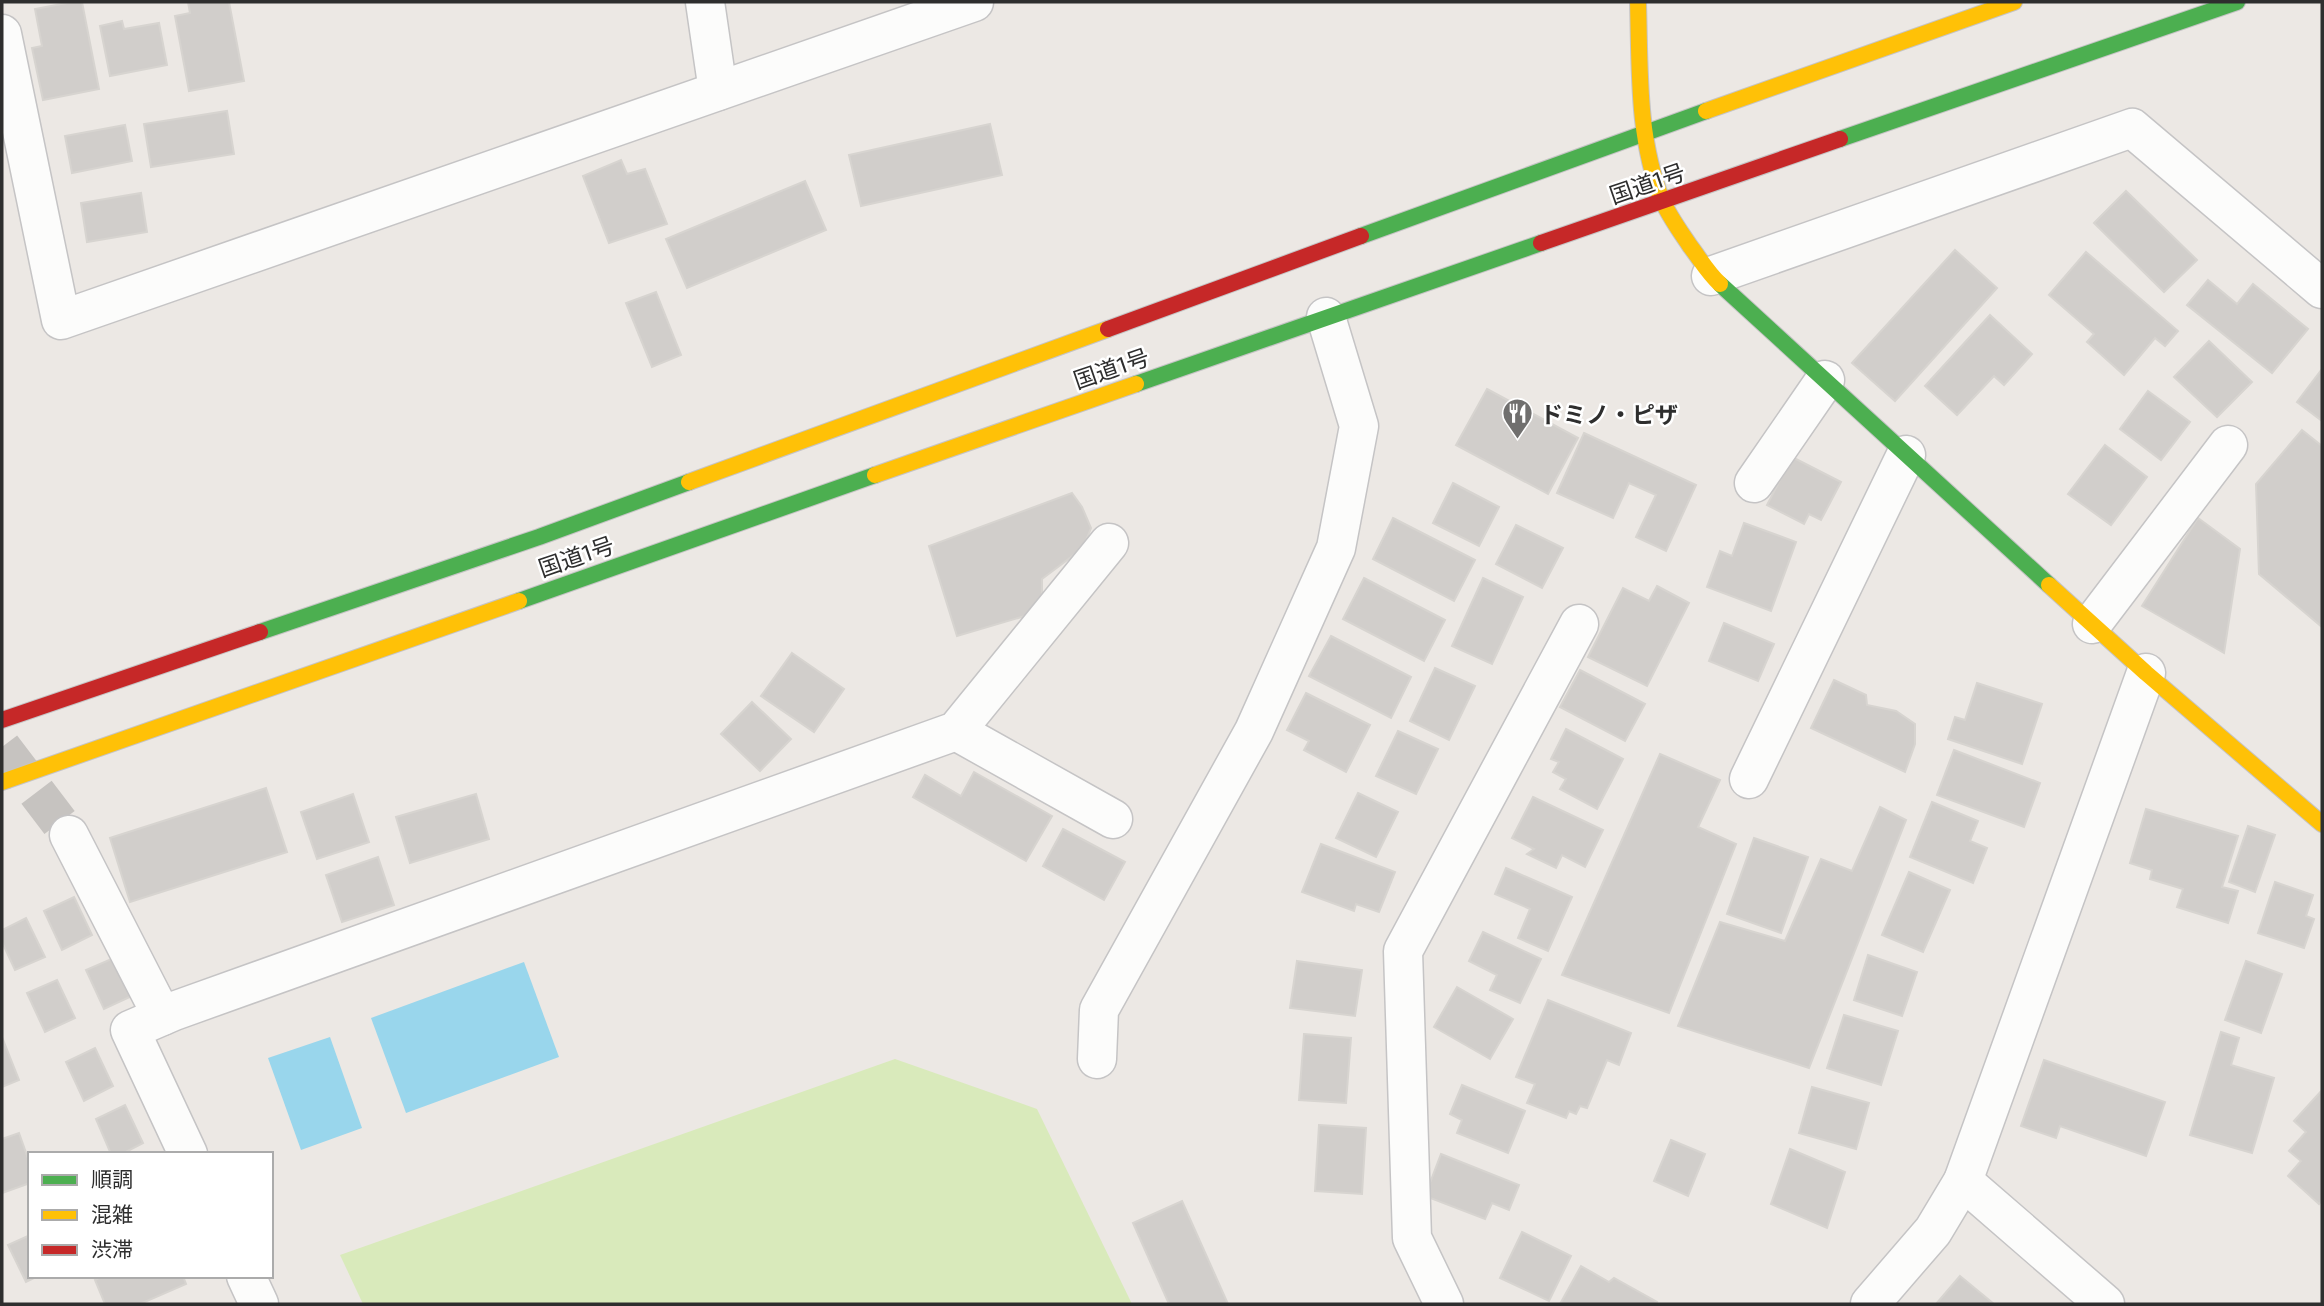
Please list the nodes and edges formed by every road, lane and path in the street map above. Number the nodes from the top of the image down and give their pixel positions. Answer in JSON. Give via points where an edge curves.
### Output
{"nodes":[{"id":1,"x":705,"y":2,"type":"edge"},
{"id":2,"x":974,"y":2,"type":"edge"},
{"id":3,"x":1638,"y":2,"type":"edge"},
{"id":4,"x":2014,"y":2,"type":"edge"},
{"id":5,"x":2237,"y":2,"type":"edge"},
{"id":6,"x":2,"y":33,"type":"edge"},
{"id":7,"x":718,"y":91,"type":"junction"},
{"id":8,"x":1646,"y":134,"type":"junction"},
{"id":9,"x":1662,"y":201,"type":"junction"},
{"id":10,"x":1711,"y":276,"type":"junction"},
{"id":11,"x":2322,"y":289,"type":"edge"},
{"id":12,"x":1326,"y":317,"type":"junction"},
{"id":13,"x":1825,"y":380,"type":"junction"},
{"id":14,"x":2228,"y":445,"type":"dead end"},
{"id":15,"x":1906,"y":455,"type":"junction"},
{"id":16,"x":1754,"y":482,"type":"dead end"},
{"id":17,"x":1109,"y":543,"type":"dead end"},
{"id":18,"x":1578,"y":624,"type":"dead end"},
{"id":19,"x":2092,"y":624,"type":"junction"},
{"id":20,"x":2146,"y":673,"type":"junction"},
{"id":21,"x":2,"y":720,"type":"edge"},
{"id":22,"x":956,"y":732,"type":"junction"},
{"id":23,"x":1749,"y":779,"type":"dead end"},
{"id":24,"x":2,"y":782,"type":"edge"},
{"id":25,"x":1113,"y":819,"type":"dead end"},
{"id":26,"x":2322,"y":824,"type":"edge"},
{"id":27,"x":69,"y":835,"type":"tunnel mouth"},
{"id":28,"x":162,"y":1016,"type":"junction"},
{"id":29,"x":1097,"y":1059,"type":"dead end"},
{"id":30,"x":187,"y":1152,"type":"edge"},
{"id":31,"x":1963,"y":1181,"type":"junction"},
{"id":32,"x":247,"y":1278,"type":"edge"},
{"id":33,"x":259,"y":1304,"type":"edge"},
{"id":34,"x":1444,"y":1304,"type":"edge"},
{"id":35,"x":1870,"y":1304,"type":"edge"},
{"id":36,"x":2105,"y":1304,"type":"edge"}],
"edges":[{"from":1,"to":7,"type":"street"},
{"from":2,"to":7,"type":"street"},
{"from":3,"to":8,"type":"main road"},
{"from":4,"to":8,"type":"main road","name":"国道1号"},
{"from":5,"to":9,"type":"main road","name":"国道1号"},
{"from":6,"to":7,"type":"street","via":[[61,320]]},
{"from":8,"to":9,"type":"main road"},
{"from":8,"to":21,"type":"main road","name":"国道1号","via":[[539,537]]},
{"from":9,"to":10,"type":"main road"},
{"from":9,"to":12,"type":"main road","name":"国道1号"},
{"from":10,"to":11,"type":"street","via":[[2132,128]]},
{"from":10,"to":13,"type":"main road"},
{"from":12,"to":24,"type":"main road","name":"国道1号"},
{"from":12,"to":29,"type":"street","via":[[1359,426],[1336,548],[1254,731],[1098,1010]]},
{"from":13,"to":15,"type":"main road"},
{"from":13,"to":16,"type":"street"},
{"from":14,"to":19,"type":"street"},
{"from":15,"to":19,"type":"main road"},
{"from":15,"to":23,"type":"street"},
{"from":17,"to":22,"type":"street"},
{"from":18,"to":34,"type":"street","via":[[1403,951],[1412,1238]]},
{"from":19,"to":20,"type":"main road"},
{"from":20,"to":26,"type":"main road"},
{"from":20,"to":31,"type":"street"},
{"from":22,"to":25,"type":"street"},
{"from":22,"to":28,"type":"street"},
{"from":27,"to":28,"type":"street"},
{"from":28,"to":30,"type":"street","via":[[130,1030]]},
{"from":31,"to":35,"type":"street","via":[[1933,1231]]},
{"from":31,"to":36,"type":"street"},
{"from":32,"to":33,"type":"street"}]}
